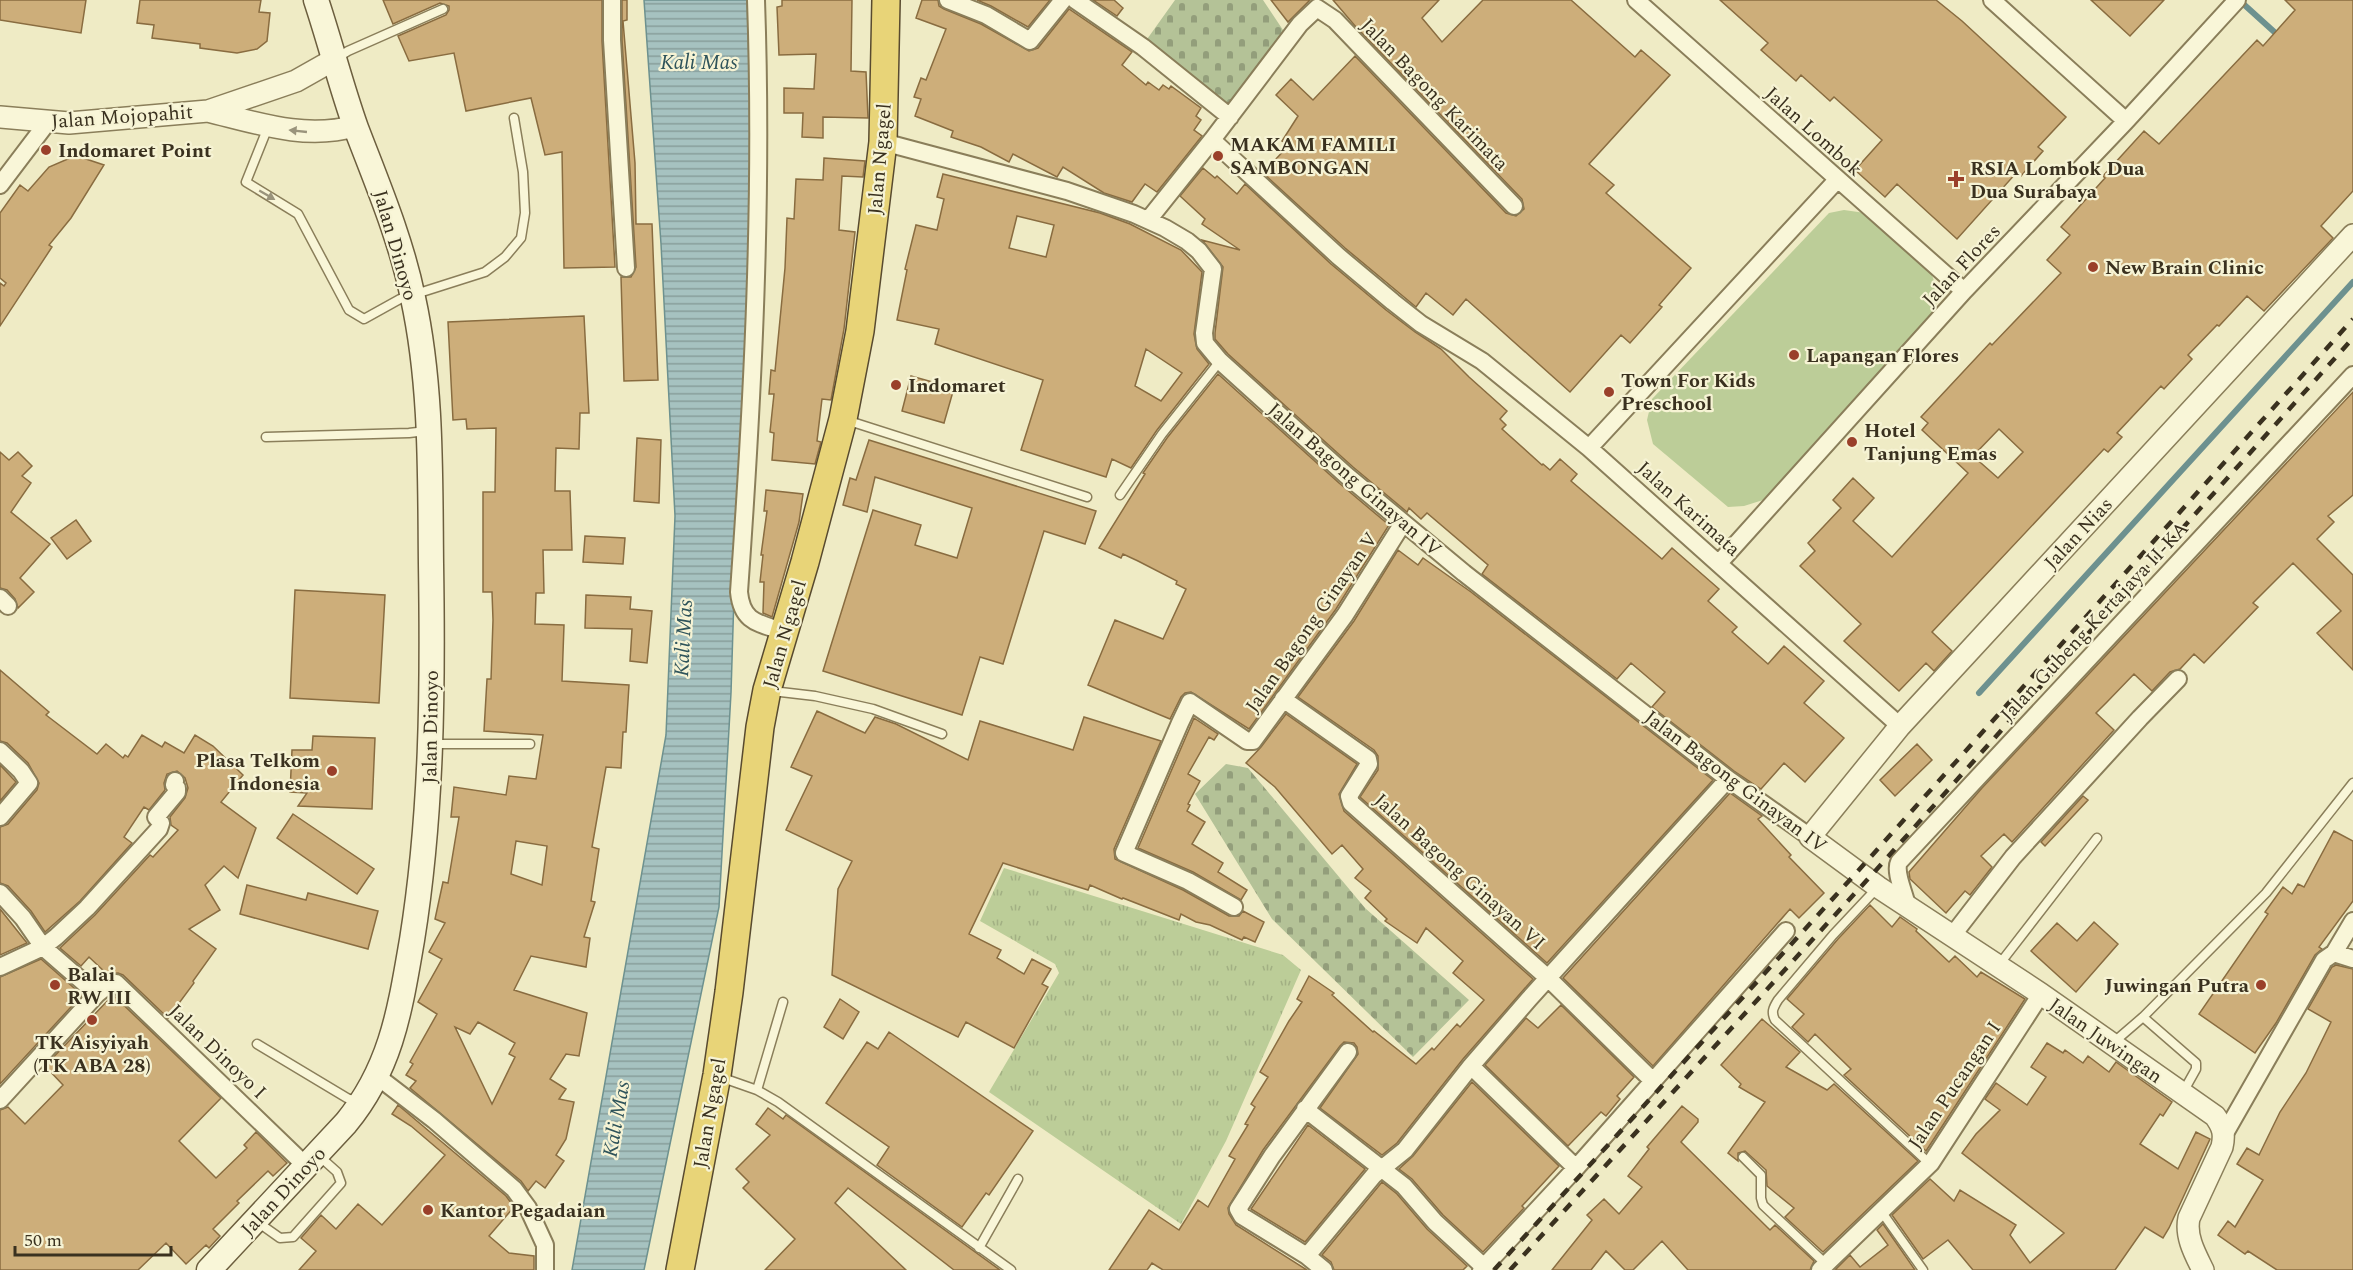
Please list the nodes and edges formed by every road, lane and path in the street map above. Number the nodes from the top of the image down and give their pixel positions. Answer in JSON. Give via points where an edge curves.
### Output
{"nodes":[{"id":1,"x":316,"y":0,"type":"edge"},
{"id":2,"x":612,"y":0,"type":"edge"},
{"id":3,"x":756,"y":0,"type":"edge"},
{"id":4,"x":886,"y":0,"type":"edge"},
{"id":5,"x":948,"y":0,"type":"edge"},
{"id":6,"x":1063,"y":0,"type":"edge"},
{"id":7,"x":1076,"y":0,"type":"edge"},
{"id":8,"x":1636,"y":0,"type":"edge"},
{"id":9,"x":1992,"y":0,"type":"edge"},
{"id":10,"x":2233,"y":4,"type":"edge"},
{"id":11,"x":443,"y":9,"type":"dead end"},
{"id":12,"x":335,"y":59,"type":"junction"},
{"id":13,"x":208,"y":111,"type":"junction"},
{"id":14,"x":0,"y":117,"type":"edge"},
{"id":15,"x":1230,"y":117,"type":"junction"},
{"id":16,"x":514,"y":118,"type":"dead end"},
{"id":17,"x":2126,"y":121,"type":"junction"},
{"id":18,"x":47,"y":123,"type":"junction"},
{"id":19,"x":269,"y":126,"type":"junction"},
{"id":20,"x":355,"y":126,"type":"junction"},
{"id":21,"x":1212,"y":140,"type":"junction"},
{"id":22,"x":883,"y":142,"type":"junction"},
{"id":23,"x":1837,"y":180,"type":"junction"},
{"id":24,"x":0,"y":185,"type":"edge"},
{"id":25,"x":1514,"y":206,"type":"dead end"},
{"id":26,"x":1149,"y":219,"type":"junction"},
{"id":27,"x":2353,"y":235,"type":"edge"},
{"id":28,"x":626,"y":268,"type":"dead end"},
{"id":29,"x":1964,"y":291,"type":"junction"},
{"id":30,"x":413,"y":296,"type":"junction"},
{"id":31,"x":1220,"y":361,"type":"junction"},
{"id":32,"x":2353,"y":375,"type":"edge"},
{"id":33,"x":843,"y":419,"type":"junction"},
{"id":34,"x":429,"y":430,"type":"junction"},
{"id":35,"x":266,"y":437,"type":"dead end"},
{"id":36,"x":1589,"y":448,"type":"junction"},
{"id":37,"x":1120,"y":495,"type":"dead end"},
{"id":38,"x":1087,"y":497,"type":"dead end"},
{"id":39,"x":1403,"y":523,"type":"junction"},
{"id":40,"x":1719,"y":563,"type":"junction"},
{"id":41,"x":785,"y":632,"type":"junction"},
{"id":42,"x":2178,"y":679,"type":"dead end"},
{"id":43,"x":767,"y":690,"type":"junction"},
{"id":44,"x":1283,"y":699,"type":"junction"},
{"id":45,"x":1900,"y":726,"type":"junction"},
{"id":46,"x":942,"y":734,"type":"dead end"},
{"id":47,"x":431,"y":744,"type":"junction"},
{"id":48,"x":530,"y":744,"type":"dead end"},
{"id":49,"x":0,"y":752,"type":"edge"},
{"id":50,"x":1728,"y":778,"type":"junction"},
{"id":51,"x":175,"y":781,"type":"dead end"},
{"id":52,"x":2353,"y":783,"type":"edge"},
{"id":53,"x":0,"y":817,"type":"edge"},
{"id":54,"x":1810,"y":837,"type":"junction"},
{"id":55,"x":2097,"y":838,"type":"dead end"},
{"id":56,"x":1858,"y":871,"type":"joint"},
{"id":57,"x":1878,"y":886,"type":"junction"},
{"id":58,"x":0,"y":892,"type":"edge"},
{"id":59,"x":1907,"y":906,"type":"junction"},
{"id":60,"x":1234,"y":907,"type":"dead end"},
{"id":61,"x":2353,"y":921,"type":"edge"},
{"id":62,"x":1786,"y":931,"type":"dead end"},
{"id":63,"x":1952,"y":936,"type":"junction"},
{"id":64,"x":43,"y":947,"type":"junction"},
{"id":65,"x":2329,"y":957,"type":"junction"},
{"id":66,"x":2353,"y":959,"type":"edge"},
{"id":67,"x":1998,"y":966,"type":"junction"},
{"id":68,"x":0,"y":967,"type":"edge"},
{"id":69,"x":1548,"y":978,"type":"junction"},
{"id":70,"x":97,"y":994,"type":"junction"},
{"id":71,"x":2041,"y":994,"type":"junction"},
{"id":72,"x":783,"y":1002,"type":"dead end"},
{"id":73,"x":2143,"y":1017,"type":"junction"},
{"id":74,"x":257,"y":1044,"type":"dead end"},
{"id":75,"x":2110,"y":1044,"type":"junction"},
{"id":76,"x":1348,"y":1052,"type":"dead end"},
{"id":77,"x":1472,"y":1066,"type":"junction"},
{"id":78,"x":717,"y":1076,"type":"junction"},
{"id":79,"x":378,"y":1077,"type":"junction"},
{"id":80,"x":1653,"y":1081,"type":"junction"},
{"id":81,"x":757,"y":1090,"type":"junction"},
{"id":82,"x":2182,"y":1094,"type":"junction"},
{"id":83,"x":0,"y":1100,"type":"edge"},
{"id":84,"x":362,"y":1104,"type":"junction"},
{"id":85,"x":1305,"y":1109,"type":"junction"},
{"id":86,"x":2224,"y":1135,"type":"junction"},
{"id":87,"x":1743,"y":1157,"type":"dead end"},
{"id":88,"x":313,"y":1161,"type":"junction"},
{"id":89,"x":1929,"y":1163,"type":"junction"},
{"id":90,"x":1382,"y":1168,"type":"junction"},
{"id":91,"x":1576,"y":1168,"type":"junction"},
{"id":92,"x":1018,"y":1179,"type":"dead end"},
{"id":93,"x":1881,"y":1211,"type":"junction"},
{"id":94,"x":256,"y":1221,"type":"junction"},
{"id":95,"x":979,"y":1248,"type":"junction"},
{"id":96,"x":1306,"y":1256,"type":"junction"},
{"id":97,"x":1823,"y":1267,"type":"edge"},
{"id":98,"x":1482,"y":1268,"type":"edge"},
{"id":99,"x":209,"y":1270,"type":"edge"},
{"id":100,"x":545,"y":1270,"type":"edge"},
{"id":101,"x":680,"y":1270,"type":"edge"},
{"id":102,"x":1011,"y":1270,"type":"edge"},
{"id":103,"x":1324,"y":1270,"type":"edge"},
{"id":104,"x":1923,"y":1270,"type":"edge"},
{"id":105,"x":2203,"y":1270,"type":"edge"}],
"edges":[{"from":1,"to":12,"type":"main road","name":"Jalan Dinoyo"},
{"from":2,"to":28,"type":"street"},
{"from":3,"to":41,"type":"street","via":[[757,294],[740,592],[746,616]]},
{"from":4,"to":22,"type":"highway","name":"Jalan Ngagel"},
{"from":5,"to":6,"type":"street","via":[[986,15],[1030,41]]},
{"from":7,"to":15,"type":"street","via":[[1143,47]]},
{"from":8,"to":23,"type":"street","name":"Jalan Lombok"},
{"from":9,"to":17,"type":"street"},
{"from":10,"to":17,"type":"street","name":"Jalan Flores"},
{"from":11,"to":12,"type":"lane"},
{"from":12,"to":13,"type":"street","name":"Jalan Mojopahit","via":[[296,81]]},
{"from":12,"to":20,"type":"main road","name":"Jalan Dinoyo"},
{"from":13,"to":18,"type":"street","name":"Jalan Mojopahit"},
{"from":13,"to":19,"type":"street","name":"Jalan Mojopahit"},
{"from":14,"to":18,"type":"street","name":"Jalan Mojopahit"},
{"from":15,"to":21,"type":"street","name":"Jalan Bagong Karimata"},
{"from":15,"to":25,"type":"street","name":"Jalan Bagong Karimata","via":[[1300,24],[1314,9],[1321,9]]},
{"from":16,"to":30,"type":"lane","via":[[523,172],[525,213],[521,238],[505,257],[484,272]]},
{"from":17,"to":29,"type":"street","name":"Jalan Flores"},
{"from":18,"to":24,"type":"street"},
{"from":20,"to":19,"type":"street","name":"Jalan Mojopahit","one_way":true,"via":[[311,132]]},
{"from":19,"to":30,"type":"lane","one_way":true,"via":[[246,182],[298,214],[348,310],[364,319]]},
{"from":20,"to":30,"type":"main road","name":"Jalan Dinoyo","via":[[379,184]]},
{"from":21,"to":26,"type":"street","name":"Jalan Bagong Karimata"},
{"from":21,"to":36,"type":"street","name":"Jalan Karimata","via":[[1393,302],[1482,361]]},
{"from":22,"to":26,"type":"street","name":"Jalan Bagong Ginayan IV","via":[[1067,191]]},
{"from":22,"to":33,"type":"highway","name":"Jalan Ngagel","via":[[864,308]]},
{"from":23,"to":29,"type":"street","name":"Jalan Lombok"},
{"from":23,"to":36,"type":"street"},
{"from":26,"to":31,"type":"street","name":"Jalan Bagong Ginayan IV","via":[[1187,241],[1213,269],[1205,343]]},
{"from":27,"to":45,"type":"street","name":"Jalan Nias"},
{"from":29,"to":40,"type":"street","name":"Jalan Flores"},
{"from":30,"to":34,"type":"main road","name":"Jalan Dinoyo","via":[[423,352]]},
{"from":31,"to":37,"type":"lane"},
{"from":31,"to":39,"type":"street","name":"Jalan Bagong Ginayan IV"},
{"from":32,"to":59,"type":"street","name":"Jalan Gubeng Kertajaya II-KA","via":[[1899,862],[1897,871]]},
{"from":33,"to":38,"type":"lane"},
{"from":33,"to":41,"type":"highway","name":"Jalan Ngagel"},
{"from":34,"to":35,"type":"lane"},
{"from":34,"to":47,"type":"main road","name":"Jalan Dinoyo"},
{"from":36,"to":40,"type":"street","name":"Jalan Karimata"},
{"from":39,"to":44,"type":"street","name":"Jalan Bagong Ginayan V","via":[[1345,615]]},
{"from":39,"to":50,"type":"street","name":"Jalan Bagong Ginayan IV"},
{"from":40,"to":45,"type":"street","name":"Jalan Karimata"},
{"from":41,"to":43,"type":"highway","name":"Jalan Ngagel"},
{"from":42,"to":63,"type":"street","via":[[2013,857]]},
{"from":43,"to":46,"type":"lane","via":[[863,706]]},
{"from":43,"to":78,"type":"highway","name":"Jalan Ngagel","via":[[754,767]]},
{"from":44,"to":60,"type":"street","name":"Jalan Bagong Ginayan V","via":[[1252,742],[1189,703],[1124,853],[1188,881]]},
{"from":44,"to":69,"type":"street","name":"Jalan Bagong Ginayan VI","via":[[1368,759],[1369,764],[1349,796],[1351,803]]},
{"from":45,"to":54,"type":"street","name":"Jalan Nias"},
{"from":47,"to":48,"type":"lane"},
{"from":47,"to":79,"type":"main road","name":"Jalan Dinoyo","via":[[419,893],[404,986]]},
{"from":49,"to":53,"type":"street","via":[[29,783]]},
{"from":50,"to":54,"type":"street","name":"Jalan Bagong Ginayan IV"},
{"from":50,"to":69,"type":"street","name":"Jalan Bagong Ginayan VI"},
{"from":51,"to":64,"type":"street","via":[[177,792],[156,817],[159,828],[87,908]]},
{"from":52,"to":73,"type":"lane","via":[[2266,893]]},
{"from":54,"to":56,"type":"street","name":"Jalan Bagong Ginayan IV"},
{"from":55,"to":67,"type":"lane"},
{"from":56,"to":57,"type":"street","name":"Jalan Juwingan"},
{"from":57,"to":59,"type":"street","name":"Jalan Juwingan"},
{"from":57,"to":89,"type":"lane","via":[[1778,1000],[1772,1014]]},
{"from":58,"to":64,"type":"street"},
{"from":59,"to":63,"type":"street","name":"Jalan Juwingan"},
{"from":61,"to":65,"type":"street"},
{"from":62,"to":80,"type":"street"},
{"from":63,"to":67,"type":"street","name":"Jalan Juwingan"},
{"from":64,"to":68,"type":"street"},
{"from":64,"to":70,"type":"street"},
{"from":65,"to":66,"type":"street"},
{"from":65,"to":86,"type":"street"},
{"from":67,"to":71,"type":"street","name":"Jalan Juwingan"},
{"from":69,"to":77,"type":"street","name":"Jalan Bagong Ginayan VI"},
{"from":69,"to":80,"type":"street","name":"Jalan Bagong Ginayan VI"},
{"from":70,"to":83,"type":"street"},
{"from":70,"to":88,"type":"street","name":"Jalan Dinoyo I","via":[[112,983],[121,986]]},
{"from":71,"to":75,"type":"street","name":"Jalan Juwingan"},
{"from":71,"to":89,"type":"street","name":"Jalan Pucangan I"},
{"from":72,"to":81,"type":"lane"},
{"from":73,"to":75,"type":"lane"},
{"from":73,"to":82,"type":"lane","via":[[2196,1063]]},
{"from":74,"to":84,"type":"lane"},
{"from":75,"to":82,"type":"street","name":"Jalan Juwingan"},
{"from":76,"to":85,"type":"street"},
{"from":77,"to":90,"type":"street","name":"Jalan Bagong Ginayan VI","via":[[1404,1150]]},
{"from":77,"to":91,"type":"street"},
{"from":78,"to":81,"type":"lane"},
{"from":78,"to":101,"type":"highway","name":"Jalan Ngagel"},
{"from":79,"to":84,"type":"main road","name":"Jalan Dinoyo"},
{"from":79,"to":100,"type":"street","via":[[514,1189],[528,1208],[544,1245]]},
{"from":80,"to":91,"type":"street"},
{"from":81,"to":95,"type":"lane","via":[[808,1122]]},
{"from":82,"to":86,"type":"street","name":"Jalan Juwingan","via":[[2215,1116]]},
{"from":84,"to":88,"type":"main road","name":"Jalan Dinoyo"},
{"from":85,"to":90,"type":"street"},
{"from":85,"to":96,"type":"street","via":[[1238,1209],[1242,1216]]},
{"from":86,"to":105,"type":"street","via":[[2187,1225]]},
{"from":87,"to":97,"type":"lane","via":[[1761,1175],[1763,1205]]},
{"from":88,"to":94,"type":"main road","name":"Jalan Dinoyo"},
{"from":88,"to":94,"type":"lane","via":[[337,1172],[341,1183],[293,1237],[280,1238]]},
{"from":89,"to":93,"type":"street","name":"Jalan Pucangan I"},
{"from":90,"to":96,"type":"street","name":"Jalan Bagong Ginayan VI"},
{"from":90,"to":98,"type":"street"},
{"from":91,"to":98,"type":"street"},
{"from":92,"to":95,"type":"lane"},
{"from":93,"to":97,"type":"street","name":"Jalan Pucangan I"},
{"from":93,"to":104,"type":"lane"},
{"from":94,"to":99,"type":"main road","name":"Jalan Dinoyo"},
{"from":95,"to":102,"type":"lane"},
{"from":96,"to":103,"type":"street"}]}
